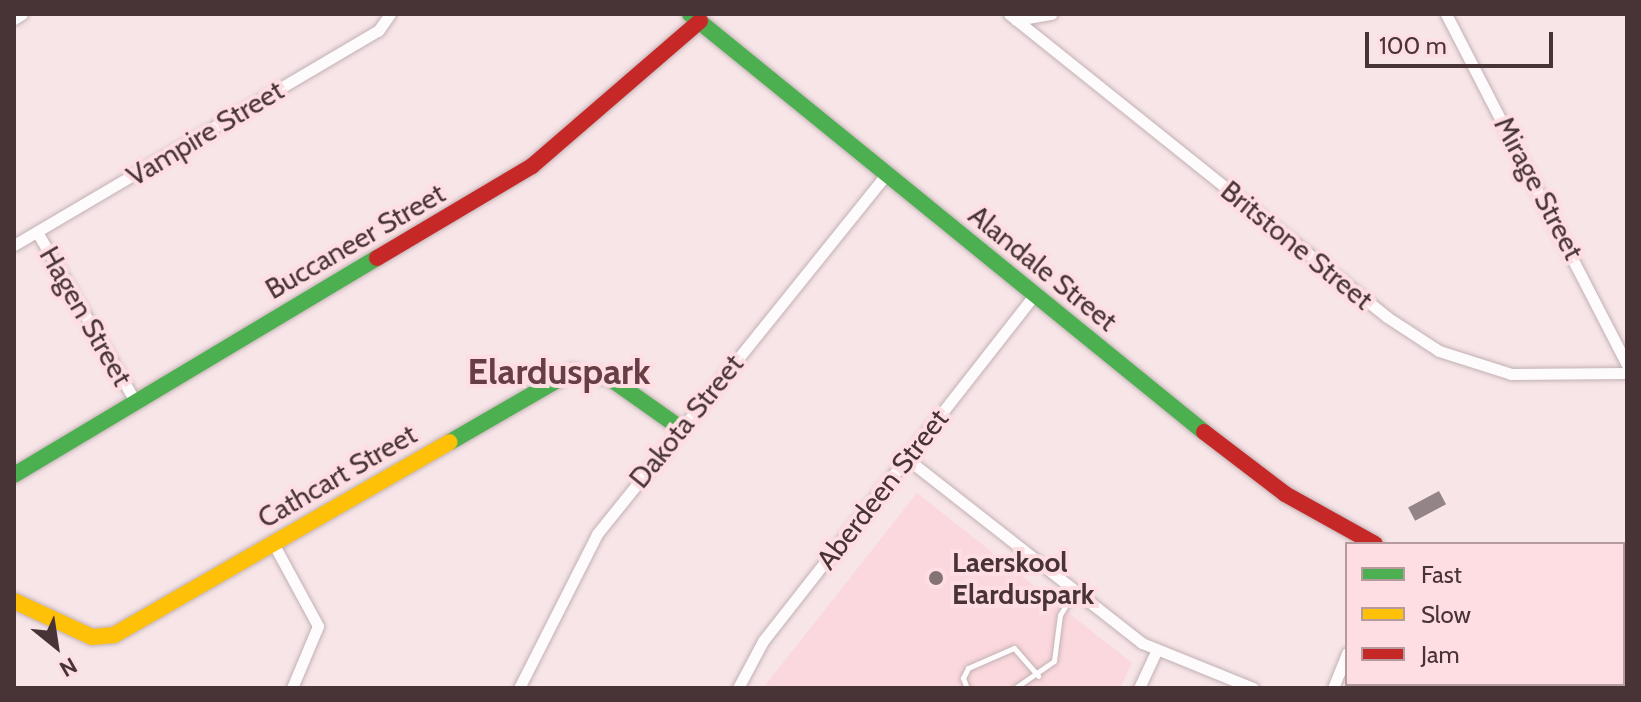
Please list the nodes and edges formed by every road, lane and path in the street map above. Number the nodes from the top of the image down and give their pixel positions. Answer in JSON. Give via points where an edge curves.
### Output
{"nodes":[{"id":1,"x":22,"y":14,"type":"edge"},
{"id":2,"x":390,"y":14,"type":"edge"},
{"id":3,"x":1051,"y":14,"type":"edge"},
{"id":4,"x":1446,"y":14,"type":"edge"},
{"id":5,"x":1013,"y":17,"type":"edge"},
{"id":6,"x":695,"y":18,"type":"edge"},
{"id":7,"x":14,"y":19,"type":"edge"},
{"id":8,"x":886,"y":175,"type":"junction"},
{"id":9,"x":37,"y":232,"type":"junction"},
{"id":10,"x":14,"y":245,"type":"edge"},
{"id":11,"x":1035,"y":294,"type":"junction"},
{"id":12,"x":1627,"y":364,"type":"edge"},
{"id":13,"x":1627,"y":373,"type":"edge"},
{"id":14,"x":134,"y":399,"type":"junction"},
{"id":15,"x":679,"y":427,"type":"junction"},
{"id":16,"x":906,"y":458,"type":"junction"},
{"id":17,"x":14,"y":475,"type":"edge"},
{"id":18,"x":1371,"y":542,"type":"edge"},
{"id":19,"x":273,"y":543,"type":"junction"},
{"id":20,"x":1074,"y":591,"type":"junction"},
{"id":21,"x":14,"y":601,"type":"edge"},
{"id":22,"x":1156,"y":652,"type":"junction"},
{"id":23,"x":1345,"y":658,"type":"edge"},
{"id":24,"x":1038,"y":676,"type":"junction"},
{"id":25,"x":292,"y":688,"type":"edge"},
{"id":26,"x":519,"y":688,"type":"edge"},
{"id":27,"x":738,"y":688,"type":"edge"},
{"id":28,"x":967,"y":688,"type":"edge"},
{"id":29,"x":1015,"y":688,"type":"edge"},
{"id":30,"x":1139,"y":688,"type":"edge"},
{"id":31,"x":1253,"y":688,"type":"edge"},
{"id":32,"x":1333,"y":688,"type":"edge"}],
"edges":[{"from":1,"to":7,"type":"street"},
{"from":2,"to":9,"type":"street","name":"Vampire Street","via":[[378,31]]},
{"from":3,"to":5,"type":"street"},
{"from":4,"to":12,"type":"street","name":"Mirage Street"},
{"from":5,"to":13,"type":"street","name":"Britstone Street","via":[[1387,317],[1439,351],[1511,374]]},
{"from":6,"to":8,"type":"street","name":"Alandale Street"},
{"from":6,"to":14,"type":"street","name":"Buccaneer Street","via":[[532,166]]},
{"from":8,"to":11,"type":"street","name":"Alandale Street"},
{"from":8,"to":15,"type":"street","name":"Dakota Street"},
{"from":9,"to":10,"type":"street","name":"Vampire Street"},
{"from":9,"to":14,"type":"street","name":"Hagen Street"},
{"from":11,"to":16,"type":"street","name":"Aberdeen Street"},
{"from":11,"to":18,"type":"street","name":"Alandale Street","via":[[1285,494]]},
{"from":14,"to":17,"type":"street","name":"Buccaneer Street"},
{"from":15,"to":19,"type":"street","name":"Cathcart Street","via":[[608,377],[571,372]]},
{"from":15,"to":26,"type":"street","name":"Dakota Street","via":[[590,545]]},
{"from":16,"to":20,"type":"street"},
{"from":16,"to":27,"type":"street","name":"Aberdeen Street","via":[[763,641]]},
{"from":19,"to":21,"type":"street","name":"Cathcart Street","via":[[114,635],[92,637]]},
{"from":19,"to":25,"type":"street","via":[[318,626]]},
{"from":20,"to":22,"type":"street"},
{"from":20,"to":24,"type":"lane","via":[[1060,615],[1059,651]]},
{"from":22,"to":30,"type":"street"},
{"from":22,"to":31,"type":"street"},
{"from":23,"to":32,"type":"street"},
{"from":24,"to":28,"type":"lane","via":[[1014,648],[968,668],[963,678]]},
{"from":24,"to":29,"type":"lane"}]}
